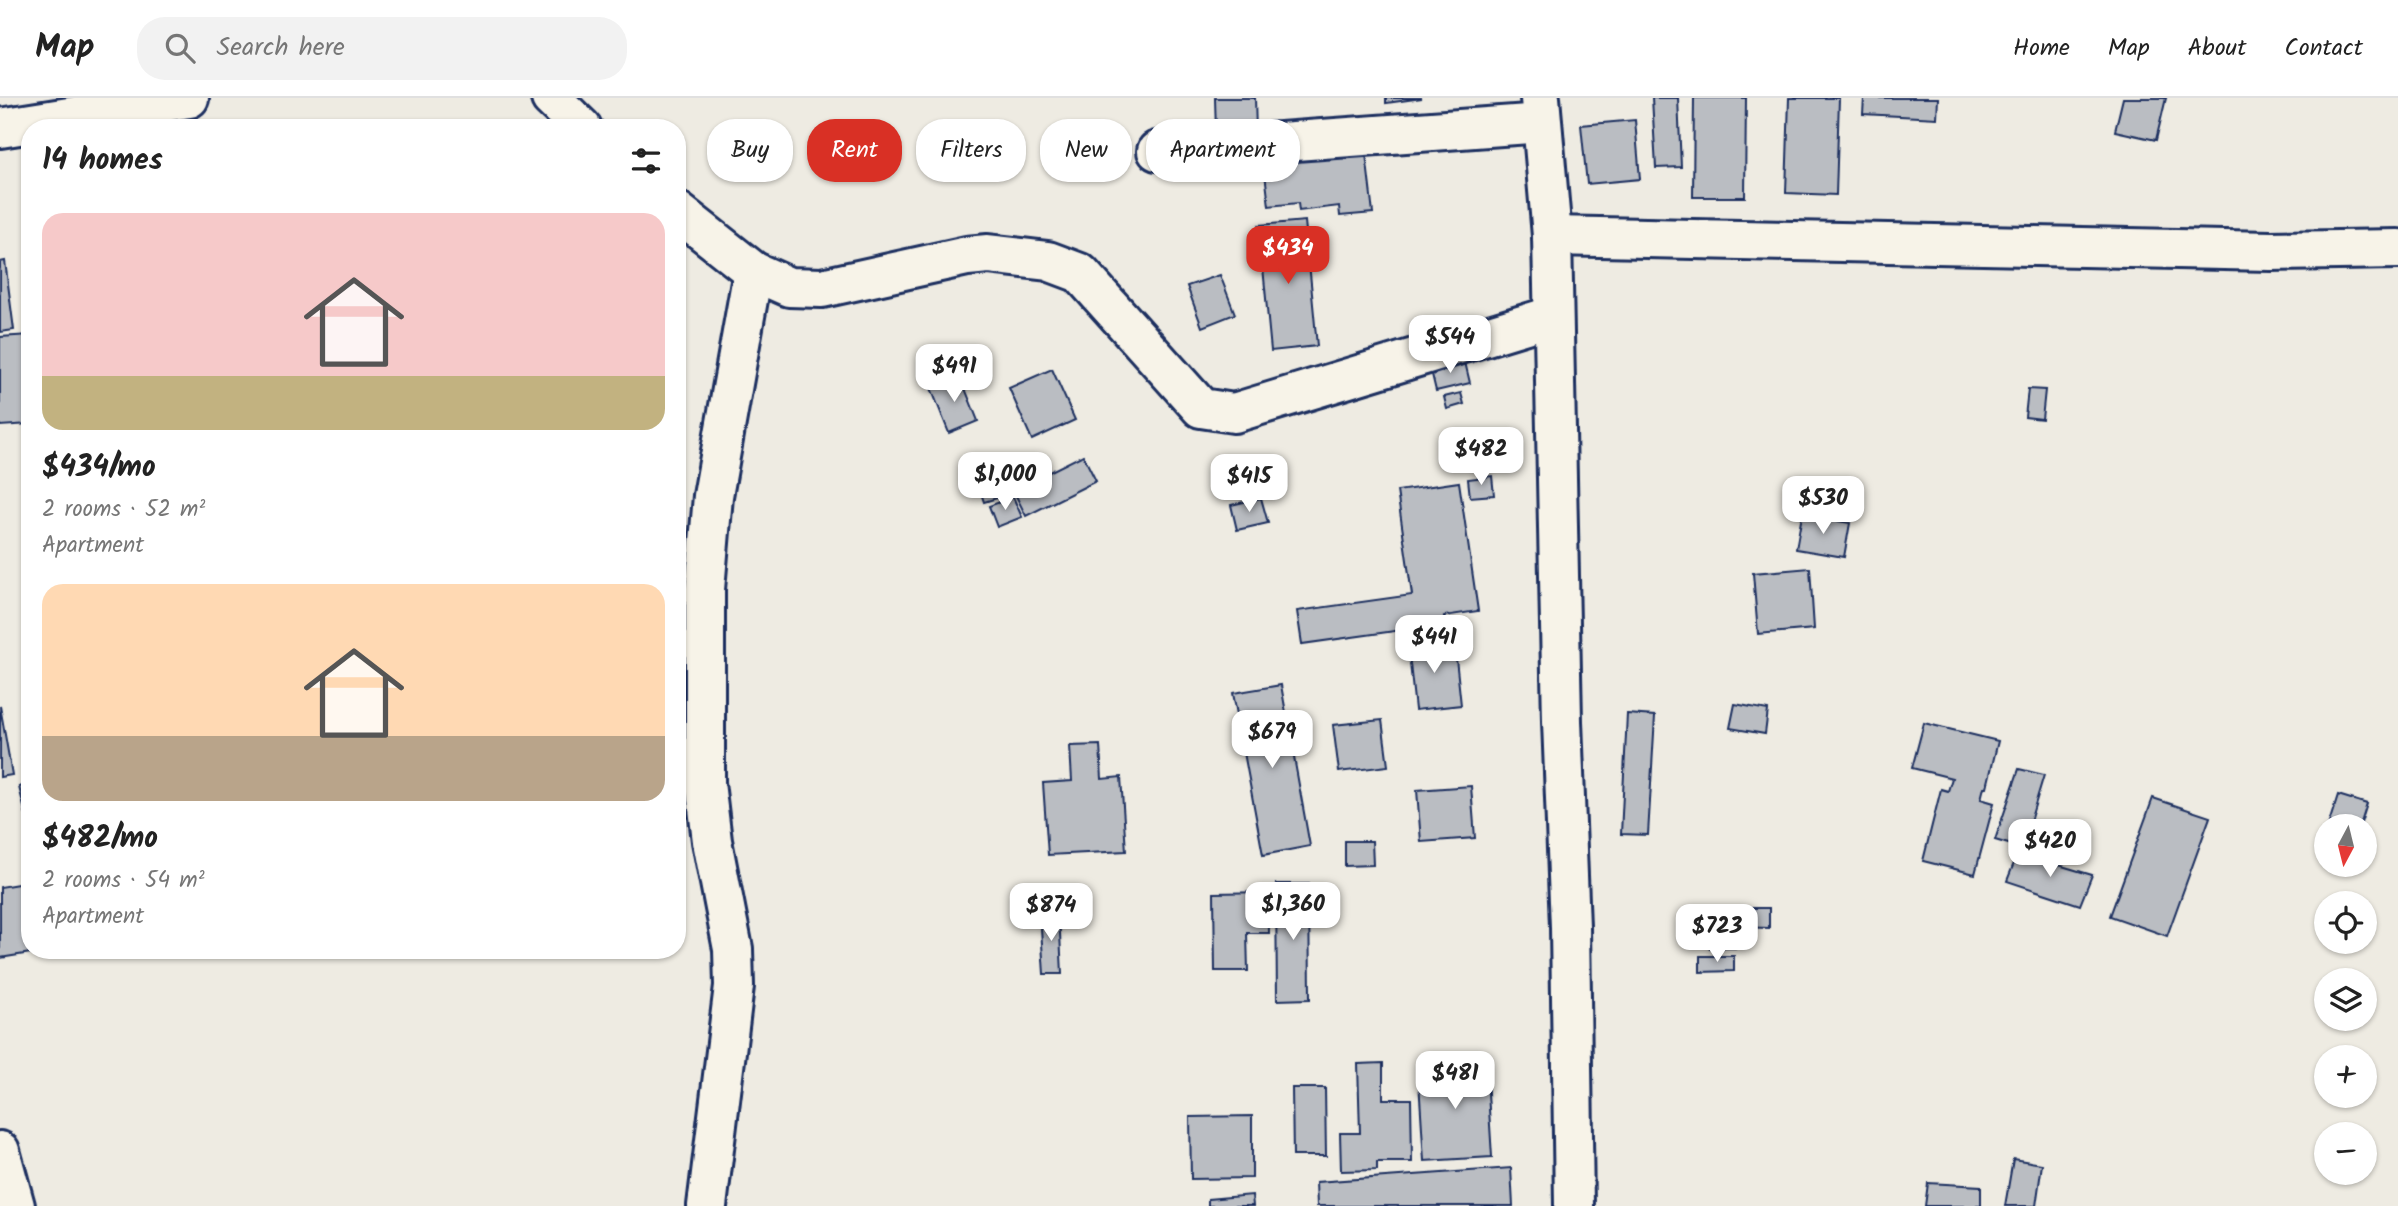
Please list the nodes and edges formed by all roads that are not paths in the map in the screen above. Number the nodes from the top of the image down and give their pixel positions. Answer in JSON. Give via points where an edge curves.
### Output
{"nodes":[{"id":1,"x":190,"y":98,"type":"edge"},
{"id":2,"x":551,"y":98,"type":"edge"},
{"id":3,"x":1541,"y":110,"type":"edge"},
{"id":4,"x":57,"y":119,"type":"edge"},
{"id":5,"x":573,"y":119,"type":"edge"},
{"id":6,"x":21,"y":125,"type":"edge"},
{"id":7,"x":0,"y":128,"type":"edge"},
{"id":8,"x":1300,"y":135,"type":"edge"},
{"id":9,"x":686,"y":218,"type":"edge"},
{"id":10,"x":1552,"y":236,"type":"junction"},
{"id":11,"x":2398,"y":249,"type":"edge"},
{"id":12,"x":752,"y":271,"type":"junction"},
{"id":13,"x":1552,"y":316,"type":"junction"},
{"id":14,"x":0,"y":1151,"type":"edge"},
{"id":15,"x":15,"y":1206,"type":"edge"},
{"id":16,"x":707,"y":1206,"type":"edge"},
{"id":17,"x":1574,"y":1206,"type":"edge"}],
"edges":[{"from":1,"to":4,"type":"street"},
{"from":2,"to":5,"type":"street"},
{"from":3,"to":8,"type":"street"},
{"from":3,"to":10,"type":"street"},
{"from":6,"to":7,"type":"street"},
{"from":9,"to":12,"type":"street"},
{"from":10,"to":11,"type":"street","via":[[2271,251]]},
{"from":10,"to":13,"type":"street"},
{"from":12,"to":13,"type":"street","via":[[789,287],[822,288],[967,256],[1048,261],[1080,273],[1201,408],[1234,413]]},
{"from":12,"to":16,"type":"street","via":[[713,496],[705,589],[705,783],[733,950],[734,986]]},
{"from":13,"to":17,"type":"street"},
{"from":14,"to":15,"type":"street"}]}
